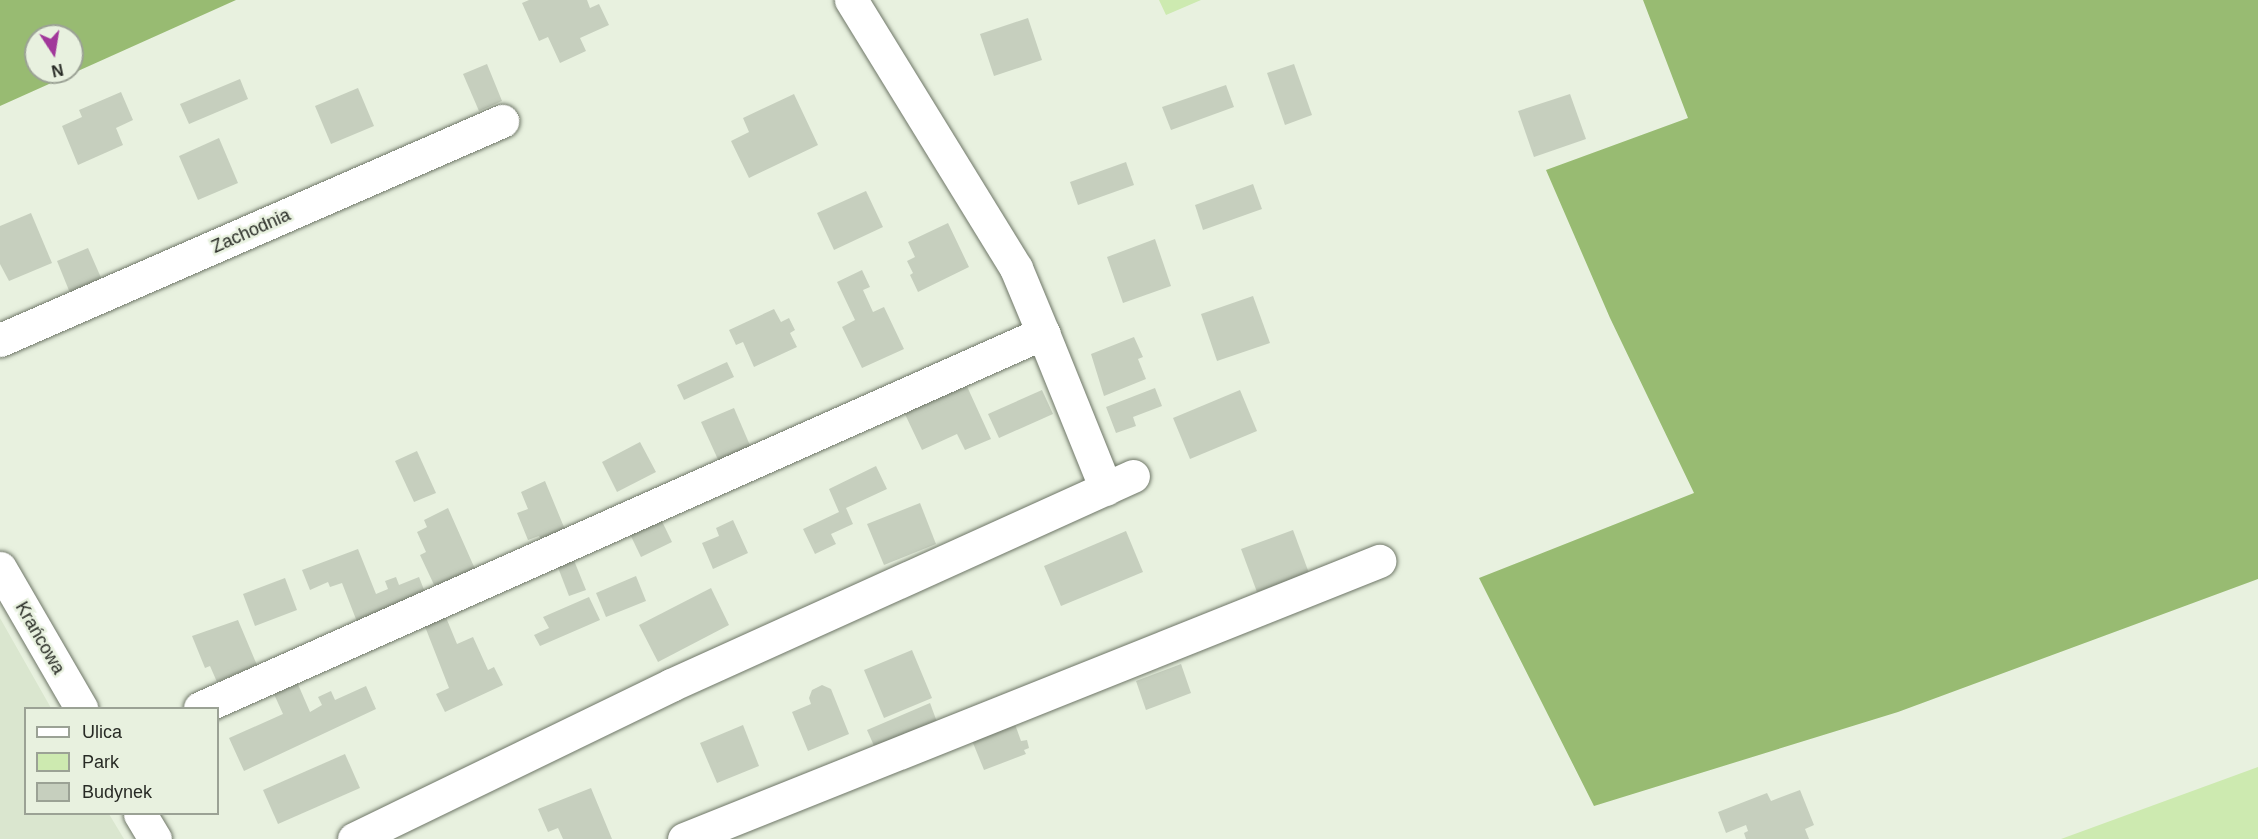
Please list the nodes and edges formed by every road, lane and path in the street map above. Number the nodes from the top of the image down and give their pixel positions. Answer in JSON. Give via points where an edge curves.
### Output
{"nodes":[{"id":1,"x":851,"y":0,"type":"edge"},
{"id":2,"x":502,"y":121,"type":"dead end"},
{"id":3,"x":1043,"y":333,"type":"junction"},
{"id":4,"x":0,"y":340,"type":"edge"},
{"id":5,"x":1379,"y":561,"type":"dead end"},
{"id":6,"x":0,"y":568,"type":"edge"},
{"id":7,"x":80,"y":707,"type":"edge"},
{"id":8,"x":202,"y":707,"type":"edge"},
{"id":9,"x":141,"y":815,"type":"edge"},
{"id":10,"x":155,"y":839,"type":"edge"},
{"id":11,"x":354,"y":839,"type":"edge"},
{"id":12,"x":684,"y":839,"type":"edge"}],
"edges":[{"from":1,"to":3,"type":"street","via":[[1016,268]]},
{"from":2,"to":4,"type":"street","name":"Zachodnia"},
{"from":3,"to":8,"type":"street"},
{"from":3,"to":11,"type":"street","via":[[1120,483],[671,685]]},
{"from":5,"to":12,"type":"street"},
{"from":6,"to":7,"type":"street","name":"Krańcowa"},
{"from":9,"to":10,"type":"street"}]}
